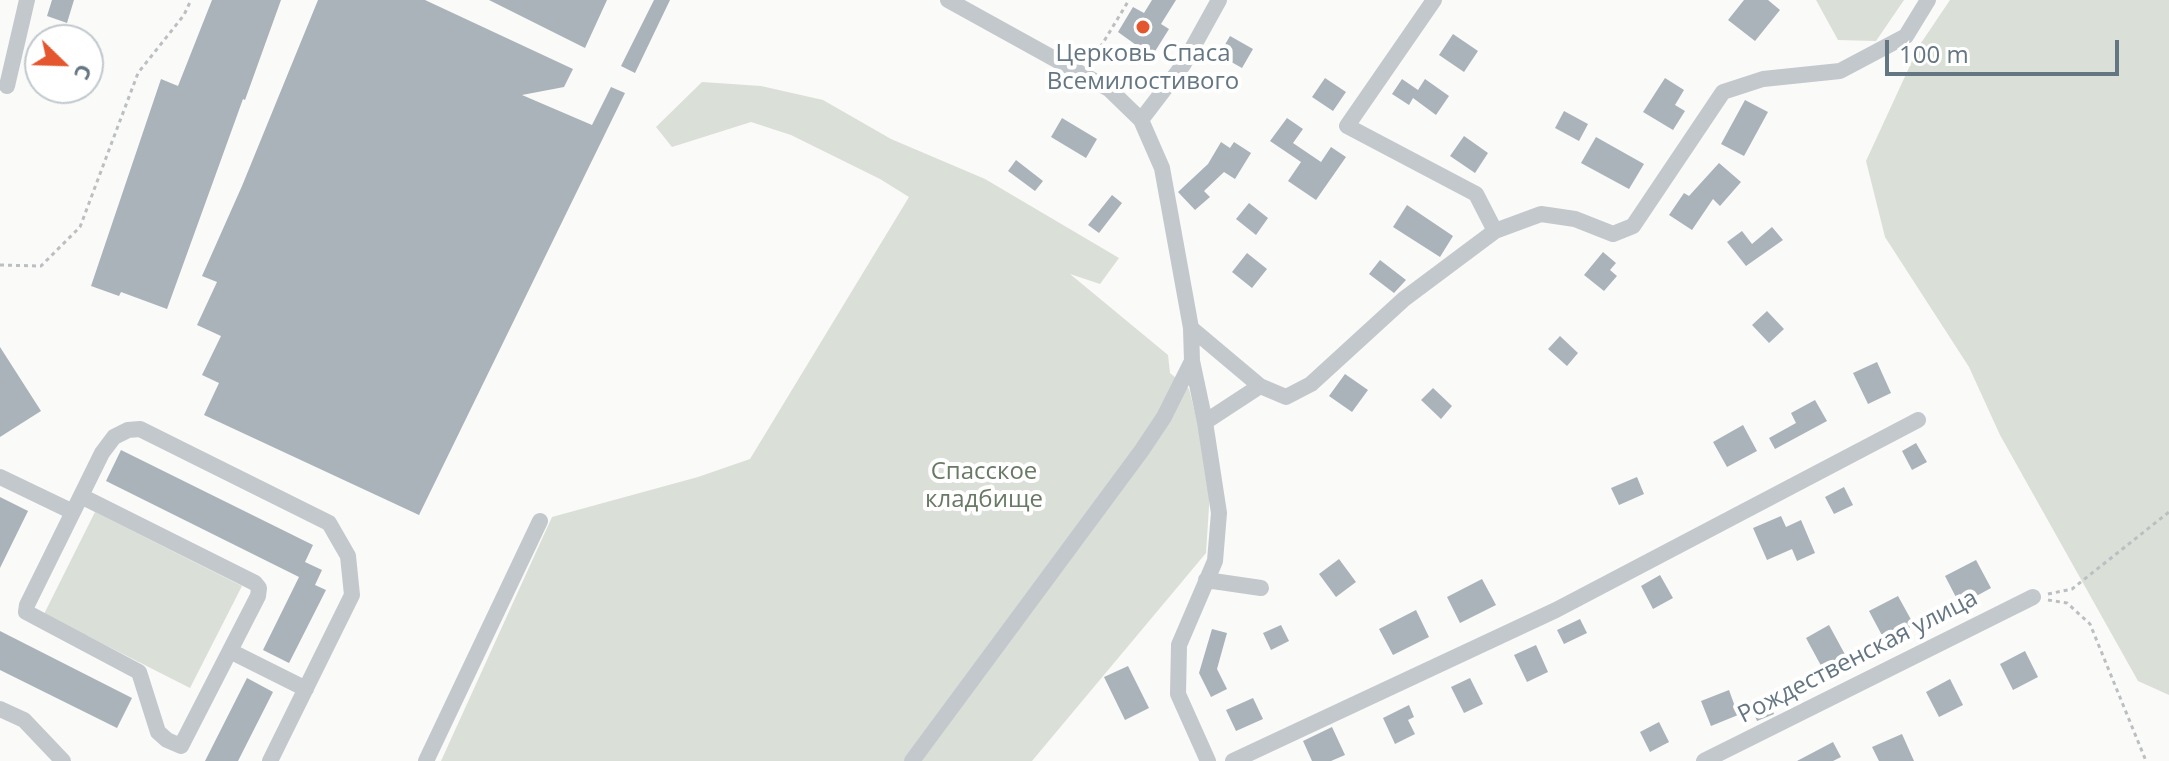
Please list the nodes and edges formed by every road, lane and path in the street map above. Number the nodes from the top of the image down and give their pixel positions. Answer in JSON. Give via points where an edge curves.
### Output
{"nodes":[{"id":1,"x":27,"y":0,"type":"edge"},
{"id":2,"x":191,"y":0,"type":"edge"},
{"id":3,"x":948,"y":0,"type":"edge"},
{"id":4,"x":1129,"y":0,"type":"edge"},
{"id":5,"x":1219,"y":0,"type":"edge"},
{"id":6,"x":1434,"y":0,"type":"edge"},
{"id":7,"x":1928,"y":0,"type":"edge"},
{"id":8,"x":1084,"y":75,"type":"junction"},
{"id":9,"x":7,"y":86,"type":"dead end"},
{"id":10,"x":1141,"y":120,"type":"junction"},
{"id":11,"x":1495,"y":231,"type":"junction"},
{"id":12,"x":0,"y":265,"type":"edge"},
{"id":13,"x":1191,"y":328,"type":"junction"},
{"id":14,"x":1192,"y":361,"type":"junction"},
{"id":15,"x":1260,"y":386,"type":"junction"},
{"id":16,"x":1918,"y":420,"type":"dead end"},
{"id":17,"x":1205,"y":422,"type":"junction"},
{"id":18,"x":0,"y":477,"type":"edge"},
{"id":19,"x":77,"y":504,"type":"junction"},
{"id":20,"x":2169,"y":512,"type":"edge"},
{"id":21,"x":540,"y":521,"type":"dead end"},
{"id":22,"x":1206,"y":580,"type":"junction"},
{"id":23,"x":1261,"y":588,"type":"dead end"},
{"id":24,"x":2033,"y":597,"type":"junction"},
{"id":25,"x":230,"y":651,"type":"junction"},
{"id":26,"x":306,"y":689,"type":"junction"},
{"id":27,"x":0,"y":709,"type":"edge"},
{"id":28,"x":63,"y":761,"type":"edge"},
{"id":29,"x":270,"y":761,"type":"edge"},
{"id":30,"x":426,"y":761,"type":"edge"},
{"id":31,"x":912,"y":761,"type":"edge"},
{"id":32,"x":1208,"y":761,"type":"edge"},
{"id":33,"x":1233,"y":761,"type":"edge"},
{"id":34,"x":1704,"y":761,"type":"edge"},
{"id":35,"x":2146,"y":761,"type":"edge"}],
"edges":[{"from":1,"to":9,"type":"street"},
{"from":2,"to":12,"type":"path","via":[[138,73],[80,227],[41,266]]},
{"from":3,"to":8,"type":"street"},
{"from":4,"to":8,"type":"path"},
{"from":5,"to":10,"type":"street","via":[[1183,65]]},
{"from":6,"to":11,"type":"street","via":[[1347,126],[1476,194]]},
{"from":7,"to":11,"type":"street","via":[[1906,36],[1840,71],[1763,79],[1723,92],[1633,226],[1613,234],[1575,219],[1541,214]]},
{"from":8,"to":10,"type":"street","via":[[1109,89]]},
{"from":10,"to":13,"type":"street","via":[[1162,168]]},
{"from":11,"to":15,"type":"street","via":[[1404,299],[1311,384],[1286,397]]},
{"from":13,"to":14,"type":"street"},
{"from":13,"to":15,"type":"street"},
{"from":14,"to":17,"type":"street"},
{"from":14,"to":31,"type":"street","via":[[1142,450]]},
{"from":15,"to":17,"type":"street"},
{"from":16,"to":33,"type":"street","via":[[1556,610]]},
{"from":17,"to":22,"type":"street","via":[[1219,513],[1215,561]]},
{"from":18,"to":19,"type":"street"},
{"from":19,"to":25,"type":"street","via":[[255,583],[258,596]]},
{"from":19,"to":25,"type":"street","via":[[26,612],[139,672],[162,737],[175,745],[185,742]]},
{"from":19,"to":26,"type":"street","via":[[114,437],[140,429],[329,523],[348,556],[352,595]]},
{"from":20,"to":24,"type":"path","via":[[2072,589]]},
{"from":21,"to":30,"type":"street"},
{"from":22,"to":23,"type":"street"},
{"from":22,"to":32,"type":"street","via":[[1179,645],[1178,694]]},
{"from":24,"to":34,"type":"street","name":"Рождественская улица"},
{"from":24,"to":35,"type":"path","via":[[2067,603],[2090,624]]},
{"from":25,"to":26,"type":"street"},
{"from":26,"to":29,"type":"street"},
{"from":27,"to":28,"type":"street","via":[[24,720]]}]}
